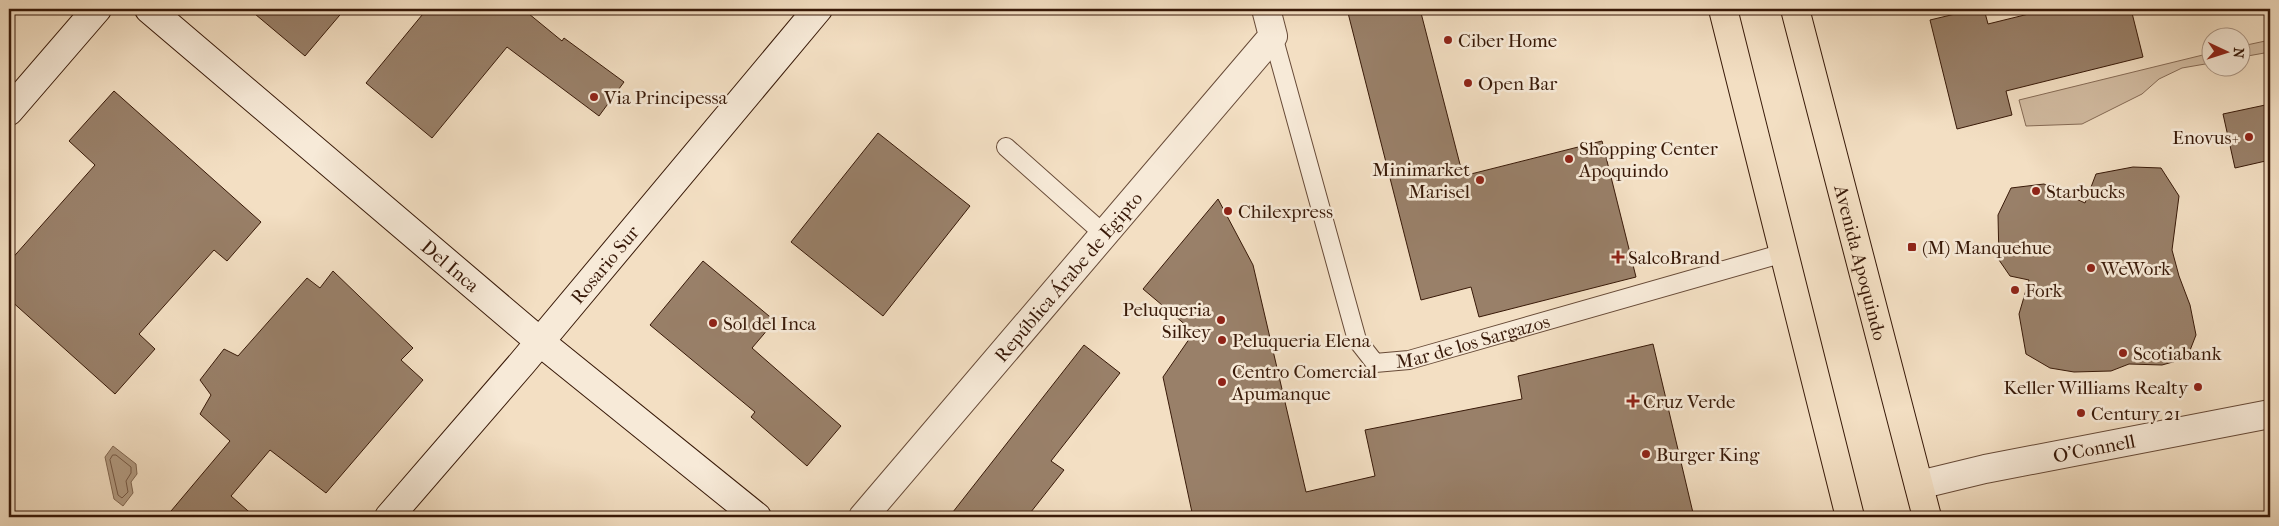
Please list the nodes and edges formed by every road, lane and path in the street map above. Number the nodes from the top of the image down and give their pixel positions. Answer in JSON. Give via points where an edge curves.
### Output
{"nodes":[{"id":1,"x":97,"y":9,"type":"edge"},
{"id":2,"x":149,"y":9,"type":"edge"},
{"id":3,"x":818,"y":9,"type":"edge"},
{"id":4,"x":1266,"y":9,"type":"edge"},
{"id":5,"x":1723,"y":9,"type":"edge"},
{"id":6,"x":1795,"y":9,"type":"edge"},
{"id":7,"x":1273,"y":36,"type":"junction"},
{"id":8,"x":9,"y":111,"type":"edge"},
{"id":9,"x":1006,"y":147,"type":"dead end"},
{"id":10,"x":1105,"y":235,"type":"junction"},
{"id":11,"x":1784,"y":253,"type":"junction"},
{"id":12,"x":539,"y":341,"type":"junction"},
{"id":13,"x":2270,"y":414,"type":"edge"},
{"id":14,"x":1919,"y":485,"type":"junction"},
{"id":15,"x":390,"y":517,"type":"edge"},
{"id":16,"x":758,"y":517,"type":"edge"},
{"id":17,"x":862,"y":517,"type":"edge"},
{"id":18,"x":1850,"y":517,"type":"edge"},
{"id":19,"x":1927,"y":517,"type":"edge"}],
"edges":[{"from":1,"to":8,"type":"street"},
{"from":2,"to":12,"type":"street","name":"Del Inca"},
{"from":3,"to":12,"type":"street","name":"Rosario Sur"},
{"from":4,"to":7,"type":"street","name":"Mar de los Sargazos"},
{"from":5,"to":11,"type":"main road"},
{"from":6,"to":14,"type":"main road","name":"Avenida Apoquindo"},
{"from":7,"to":10,"type":"street","name":"República Árabe de Egipto"},
{"from":7,"to":11,"type":"lane","name":"Mar de los Sargazos","via":[[1356,340],[1375,363],[1408,360]]},
{"from":9,"to":10,"type":"lane"},
{"from":10,"to":17,"type":"street","name":"República Árabe de Egipto"},
{"from":11,"to":18,"type":"main road"},
{"from":12,"to":15,"type":"street","name":"Rosario Sur"},
{"from":12,"to":16,"type":"street","name":"Del Inca"},
{"from":13,"to":14,"type":"street","name":"O'Connell","via":[[1985,469]]},
{"from":14,"to":19,"type":"main road","name":"Avenida Apoquindo"}]}
